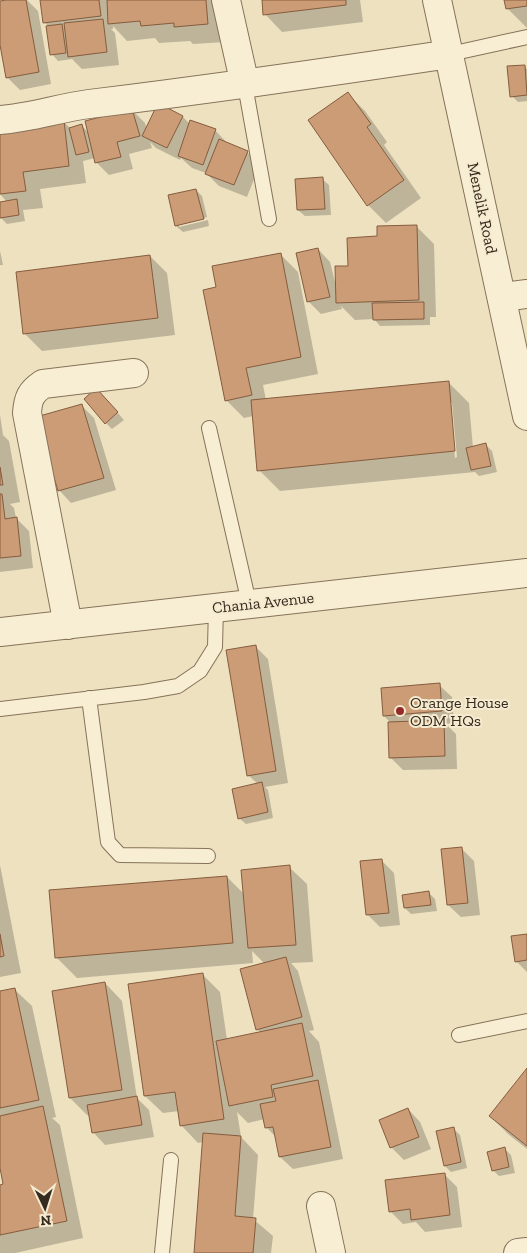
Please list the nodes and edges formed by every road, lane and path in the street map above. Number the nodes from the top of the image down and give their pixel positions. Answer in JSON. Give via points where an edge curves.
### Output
{"nodes":[{"id":1,"x":226,"y":0,"type":"edge"},
{"id":2,"x":437,"y":0,"type":"edge"},
{"id":3,"x":527,"y":37,"type":"edge"},
{"id":4,"x":450,"y":54,"type":"junction"},
{"id":5,"x":245,"y":85,"type":"junction"},
{"id":6,"x":0,"y":120,"type":"edge"},
{"id":7,"x":269,"y":219,"type":"dead end"},
{"id":8,"x":515,"y":296,"type":"edge"},
{"id":9,"x":134,"y":373,"type":"dead end"},
{"id":10,"x":527,"y":416,"type":"edge"},
{"id":11,"x":209,"y":428,"type":"dead end"},
{"id":12,"x":527,"y":573,"type":"edge"},
{"id":13,"x":249,"y":603,"type":"junction"},
{"id":14,"x":216,"y":607,"type":"junction"},
{"id":15,"x":68,"y":625,"type":"junction"},
{"id":16,"x":0,"y":632,"type":"edge"},
{"id":17,"x":88,"y":698,"type":"junction"},
{"id":18,"x":0,"y":709,"type":"edge"},
{"id":19,"x":208,"y":856,"type":"dead end"},
{"id":20,"x":527,"y":1021,"type":"edge"},
{"id":21,"x":459,"y":1035,"type":"dead end"},
{"id":22,"x":171,"y":1160,"type":"dead end"},
{"id":23,"x":322,"y":1206,"type":"dead end"},
{"id":24,"x":527,"y":1252,"type":"edge"},
{"id":25,"x":162,"y":1253,"type":"edge"},
{"id":26,"x":331,"y":1253,"type":"edge"},
{"id":27,"x":518,"y":1253,"type":"edge"}],
"edges":[{"from":1,"to":5,"type":"street"},
{"from":2,"to":4,"type":"street","name":"Menelik Road"},
{"from":3,"to":4,"type":"lane"},
{"from":4,"to":5,"type":"street"},
{"from":4,"to":8,"type":"street","name":"Menelik Road"},
{"from":5,"to":6,"type":"street","via":[[82,105]]},
{"from":5,"to":7,"type":"lane"},
{"from":8,"to":10,"type":"street","name":"Menelik Road"},
{"from":9,"to":15,"type":"street","via":[[43,384],[33,390],[28,400],[27,413]]},
{"from":11,"to":13,"type":"lane"},
{"from":12,"to":13,"type":"street","name":"Chania Avenue"},
{"from":13,"to":14,"type":"street","name":"Chania Avenue"},
{"from":14,"to":15,"type":"street","name":"Chania Avenue"},
{"from":14,"to":17,"type":"lane","via":[[215,647],[200,671],[178,686]]},
{"from":15,"to":16,"type":"street","name":"Chania Avenue"},
{"from":17,"to":18,"type":"lane"},
{"from":17,"to":19,"type":"lane","via":[[108,842],[120,854]]},
{"from":20,"to":21,"type":"lane"},
{"from":22,"to":25,"type":"lane"},
{"from":23,"to":26,"type":"street"},
{"from":24,"to":27,"type":"street"}]}
